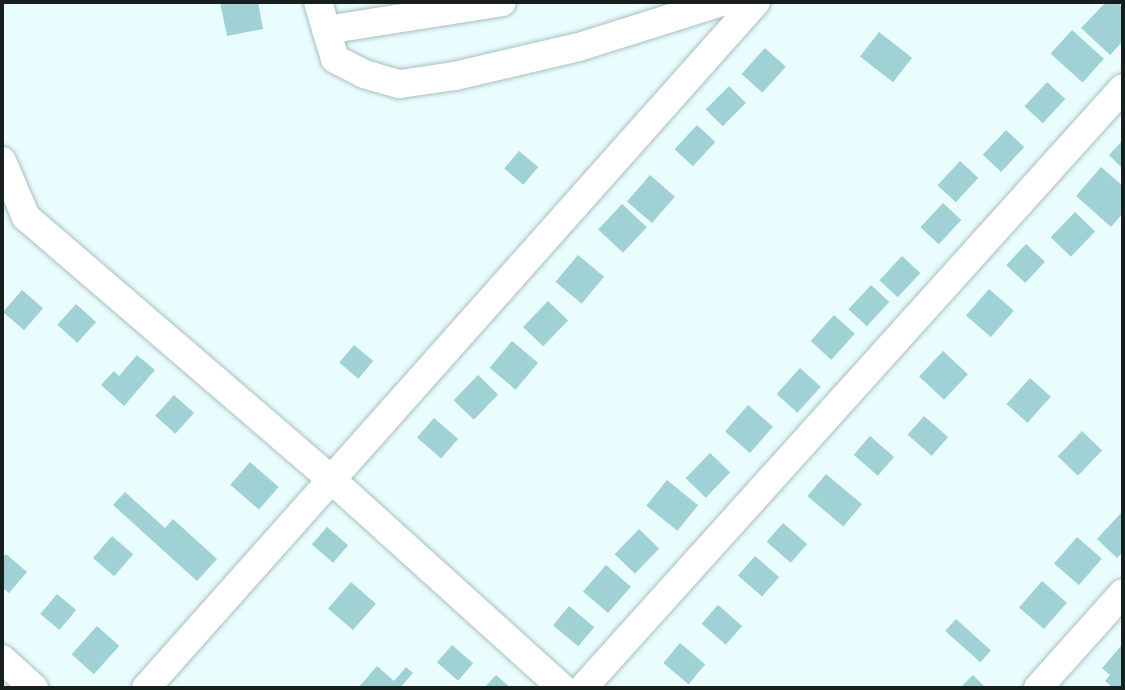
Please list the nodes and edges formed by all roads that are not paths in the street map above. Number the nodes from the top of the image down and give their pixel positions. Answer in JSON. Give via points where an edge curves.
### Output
{"nodes":[{"id":1,"x":318,"y":2,"type":"edge"},
{"id":2,"x":502,"y":2,"type":"edge"},
{"id":3,"x":722,"y":2,"type":"edge"},
{"id":4,"x":756,"y":2,"type":"edge"},
{"id":5,"x":398,"y":10,"type":"edge"},
{"id":6,"x":661,"y":11,"type":"edge"},
{"id":7,"x":326,"y":30,"type":"junction"},
{"id":8,"x":1123,"y":88,"type":"edge"},
{"id":9,"x":2,"y":161,"type":"edge"},
{"id":10,"x":332,"y":480,"type":"junction"},
{"id":11,"x":1123,"y":593,"type":"edge"},
{"id":12,"x":2,"y":659,"type":"edge"},
{"id":13,"x":34,"y":688,"type":"edge"},
{"id":14,"x":146,"y":688,"type":"edge"},
{"id":15,"x":562,"y":688,"type":"edge"},
{"id":16,"x":583,"y":688,"type":"edge"},
{"id":17,"x":1038,"y":688,"type":"edge"}],
"edges":[{"from":1,"to":7,"type":"street"},
{"from":2,"to":5,"type":"street"},
{"from":3,"to":6,"type":"street"},
{"from":4,"to":10,"type":"street"},
{"from":5,"to":7,"type":"street"},
{"from":6,"to":7,"type":"street","via":[[579,47],[400,84],[335,59]]},
{"from":8,"to":16,"type":"street"},
{"from":9,"to":10,"type":"street","via":[[26,217]]},
{"from":10,"to":14,"type":"street"},
{"from":10,"to":15,"type":"street"},
{"from":11,"to":17,"type":"street"},
{"from":12,"to":13,"type":"street"}]}
